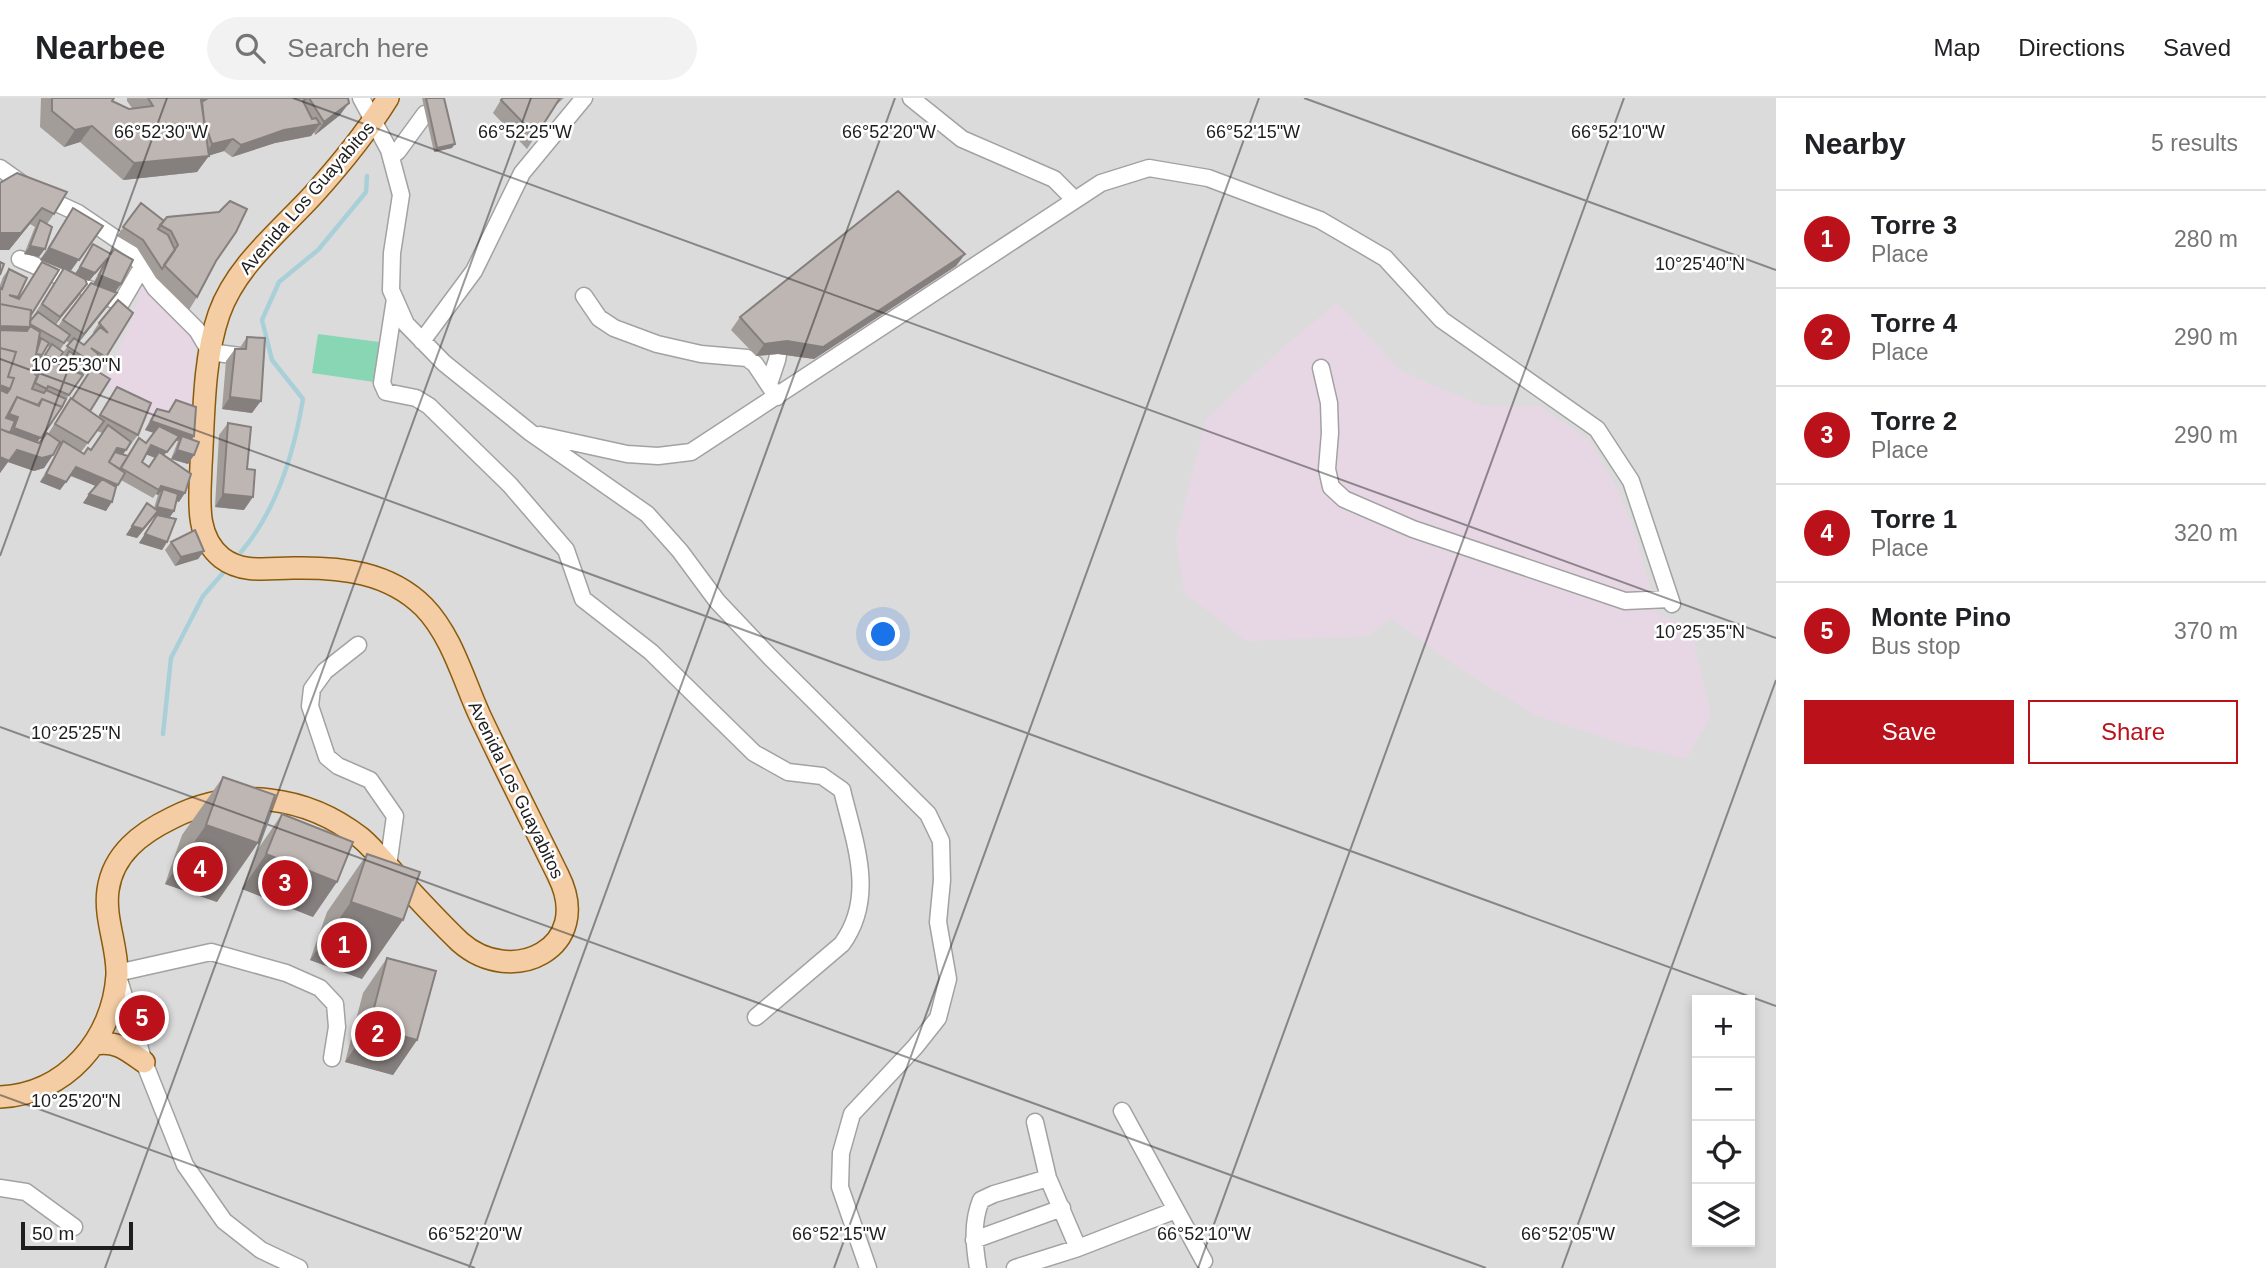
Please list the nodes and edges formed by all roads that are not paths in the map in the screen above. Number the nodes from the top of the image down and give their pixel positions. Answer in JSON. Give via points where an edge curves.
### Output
{"nodes":[{"id":1,"x":361,"y":98,"type":"edge"},
{"id":2,"x":388,"y":98,"type":"edge"},
{"id":3,"x":584,"y":98,"type":"edge"},
{"id":4,"x":911,"y":98,"type":"edge"},
{"id":5,"x":425,"y":114,"type":"dead end"},
{"id":6,"x":372,"y":122,"type":"junction"},
{"id":7,"x":391,"y":157,"type":"junction"},
{"id":8,"x":0,"y":168,"type":"edge"},
{"id":9,"x":6,"y":181,"type":"edge"},
{"id":10,"x":1075,"y":200,"type":"junction"},
{"id":11,"x":20,"y":259,"type":"dead end"},
{"id":12,"x":142,"y":267,"type":"junction"},
{"id":13,"x":584,"y":296,"type":"dead end"},
{"id":14,"x":395,"y":299,"type":"junction"},
{"id":15,"x":786,"y":313,"type":"edge"},
{"id":16,"x":422,"y":341,"type":"junction"},
{"id":17,"x":210,"y":352,"type":"junction"},
{"id":18,"x":247,"y":357,"type":"edge"},
{"id":19,"x":1321,"y":368,"type":"dead end"},
{"id":20,"x":773,"y":391,"type":"junction"},
{"id":21,"x":531,"y":433,"type":"junction"},
{"id":22,"x":358,"y":645,"type":"dead end"},
{"id":23,"x":388,"y":866,"type":"junction"},
{"id":24,"x":117,"y":973,"type":"junction"},
{"id":25,"x":756,"y":1017,"type":"dead end"},
{"id":26,"x":95,"y":1044,"type":"junction"},
{"id":27,"x":331,"y":1058,"type":"dead end"},
{"id":28,"x":144,"y":1062,"type":"junction"},
{"id":29,"x":0,"y":1097,"type":"edge"},
{"id":30,"x":1122,"y":1111,"type":"dead end"},
{"id":31,"x":1035,"y":1122,"type":"dead end"},
{"id":32,"x":1048,"y":1178,"type":"junction"},
{"id":33,"x":0,"y":1188,"type":"edge"},
{"id":34,"x":1062,"y":1208,"type":"junction"},
{"id":35,"x":1176,"y":1210,"type":"junction"},
{"id":36,"x":74,"y":1227,"type":"dead end"},
{"id":37,"x":974,"y":1240,"type":"junction"},
{"id":38,"x":1078,"y":1248,"type":"junction"},
{"id":39,"x":261,"y":1250,"type":"junction"},
{"id":40,"x":1204,"y":1261,"type":"dead end"},
{"id":41,"x":271,"y":1268,"type":"edge"},
{"id":42,"x":299,"y":1268,"type":"edge"},
{"id":43,"x":868,"y":1268,"type":"edge"},
{"id":44,"x":978,"y":1268,"type":"edge"},
{"id":45,"x":1015,"y":1268,"type":"edge"}],
"edges":[{"from":1,"to":6,"type":"street"},
{"from":2,"to":6,"type":"main road","name":"Avenida Los Guayabitos"},
{"from":3,"to":16,"type":"street","via":[[522,173],[474,271]]},
{"from":4,"to":10,"type":"street","via":[[962,139],[1054,179]]},
{"from":5,"to":7,"type":"street"},
{"from":6,"to":7,"type":"street"},
{"from":6,"to":17,"type":"main road","name":"Avenida Los Guayabitos","via":[[239,277],[219,313]]},
{"from":7,"to":14,"type":"street","via":[[401,195],[392,253]]},
{"from":8,"to":9,"type":"street"},
{"from":9,"to":12,"type":"street","via":[[78,214],[131,250]]},
{"from":10,"to":19,"type":"street","via":[[1101,183],[1149,168],[1208,178],[1320,220],[1385,258],[1442,320],[1597,429],[1632,481],[1671,602],[1625,601],[1413,529],[1344,499],[1331,487],[1329,478],[1329,403]]},
{"from":10,"to":20,"type":"street"},
{"from":11,"to":12,"type":"street","via":[[121,303]]},
{"from":12,"to":17,"type":"street","via":[[155,288],[197,330]]},
{"from":13,"to":20,"type":"street","via":[[598,318],[614,328],[701,354],[747,358]]},
{"from":14,"to":16,"type":"street","via":[[405,324]]},
{"from":14,"to":25,"type":"street","via":[[382,383],[386,392],[416,398],[429,406],[492,467],[566,550],[583,599],[651,652],[754,753],[788,772],[822,776],[842,790],[861,861],[861,903],[852,930],[842,944]]},
{"from":15,"to":20,"type":"street"},
{"from":16,"to":21,"type":"street"},
{"from":17,"to":18,"type":"street"},
{"from":17,"to":23,"type":"main road","name":"Avenida Los Guayabitos","via":[[199,510],[211,544],[221,557],[255,570],[327,569],[382,578],[422,606],[440,626],[561,880],[565,929],[551,948],[537,956],[519,961],[485,957],[452,935]]},
{"from":20,"to":21,"type":"street","via":[[691,452],[627,454]]},
{"from":21,"to":43,"type":"street","via":[[647,514],[769,657],[928,814],[941,841],[938,922],[948,979],[938,1018],[852,1114],[841,1153],[840,1187]]},
{"from":22,"to":23,"type":"street","via":[[325,671],[312,689],[310,706],[327,757],[370,780],[395,816]]},
{"from":23,"to":24,"type":"main road","name":"Avenida Los Guayabitos","via":[[363,839],[334,819],[285,800],[225,801],[176,816],[136,840],[114,869],[108,922]]},
{"from":24,"to":26,"type":"main road","name":"Avenida Los Guayabitos","via":[[107,1020]]},
{"from":24,"to":27,"type":"street","via":[[211,952],[286,973],[320,988],[335,1004],[337,1027]]},
{"from":24,"to":28,"type":"street"},
{"from":26,"to":28,"type":"main road","via":[[121,1045]]},
{"from":26,"to":29,"type":"main road","name":"Avenida Los Guayabitos","via":[[76,1066],[45,1086]]},
{"from":28,"to":39,"type":"street","via":[[186,1165],[224,1221]]},
{"from":30,"to":35,"type":"street"},
{"from":31,"to":32,"type":"street"},
{"from":32,"to":34,"type":"street"},
{"from":32,"to":37,"type":"street","via":[[981,1200]]},
{"from":33,"to":36,"type":"street","via":[[26,1192]]},
{"from":34,"to":37,"type":"street"},
{"from":34,"to":38,"type":"street"},
{"from":35,"to":38,"type":"street"},
{"from":35,"to":40,"type":"street"},
{"from":37,"to":44,"type":"street"},
{"from":38,"to":45,"type":"street"},
{"from":39,"to":41,"type":"street"},
{"from":39,"to":42,"type":"street"}]}
